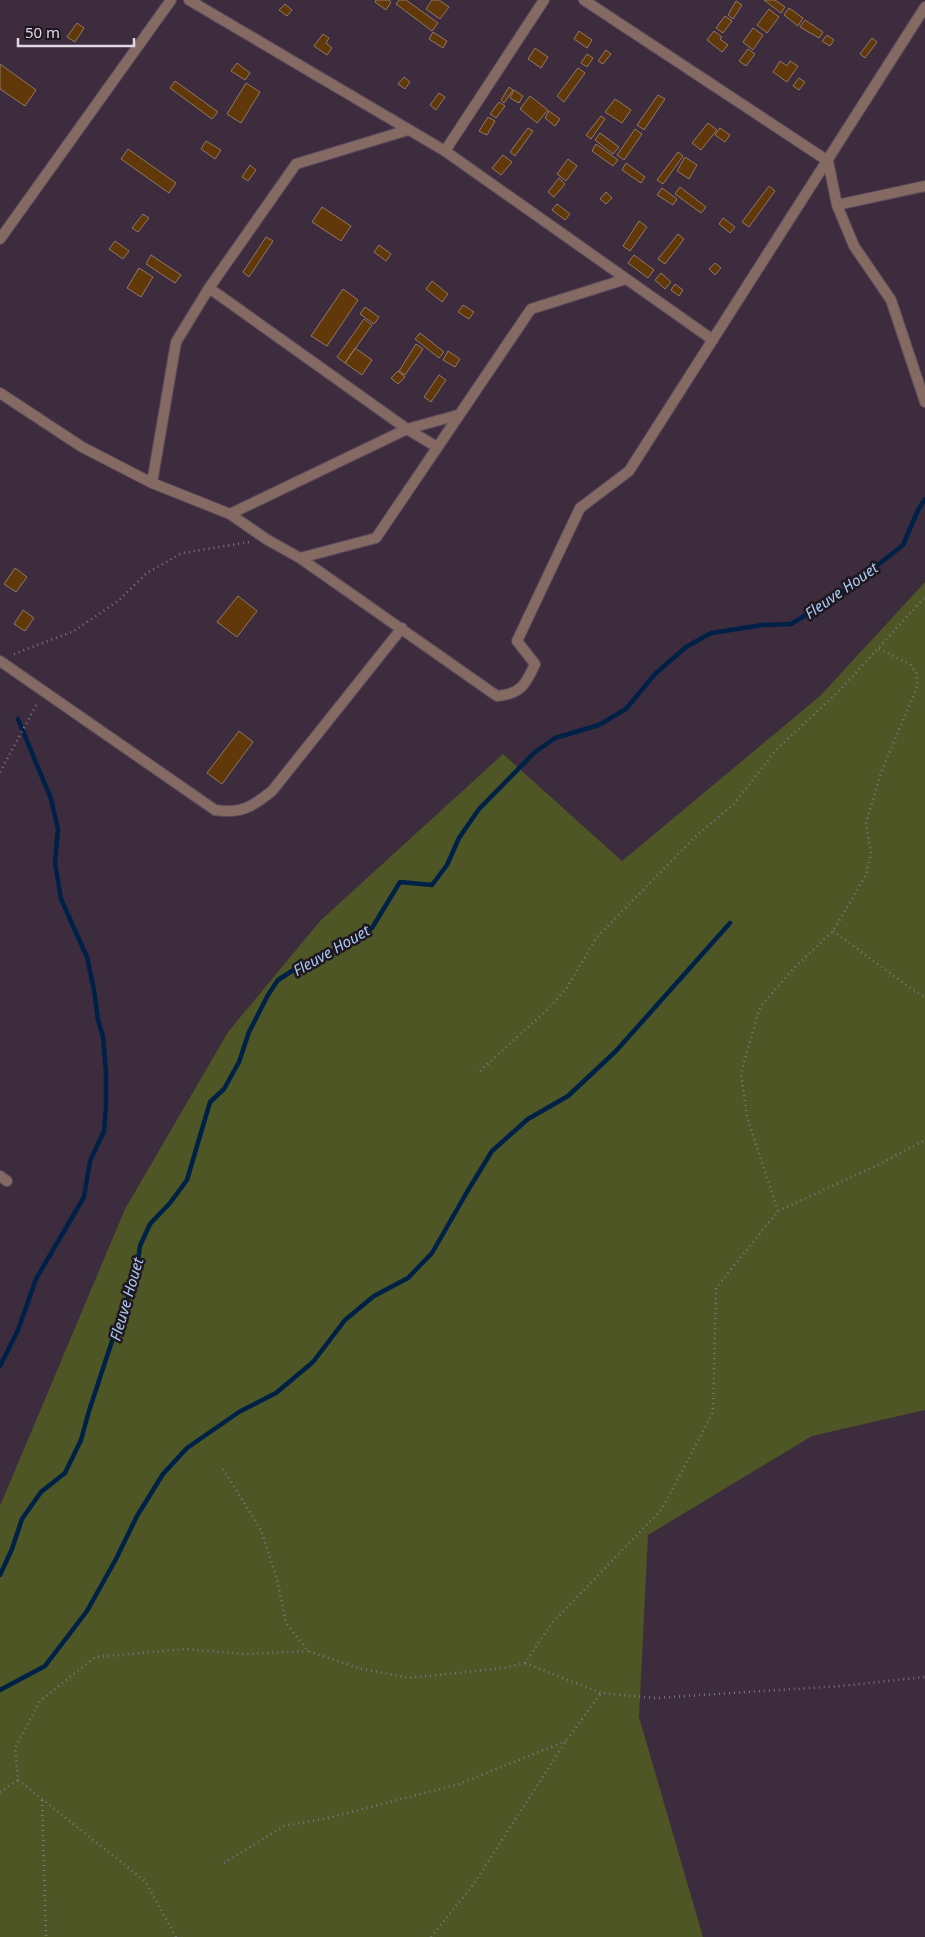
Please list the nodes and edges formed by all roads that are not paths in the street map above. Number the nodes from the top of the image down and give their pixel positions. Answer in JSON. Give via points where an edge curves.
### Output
{"nodes":[{"id":1,"x":171,"y":0,"type":"edge"},
{"id":2,"x":189,"y":0,"type":"edge"},
{"id":3,"x":544,"y":0,"type":"edge"},
{"id":4,"x":584,"y":0,"type":"edge"},
{"id":5,"x":925,"y":7,"type":"edge"},
{"id":6,"x":408,"y":130,"type":"junction"},
{"id":7,"x":445,"y":151,"type":"junction"},
{"id":8,"x":828,"y":160,"type":"junction"},
{"id":9,"x":925,"y":186,"type":"edge"},
{"id":10,"x":838,"y":205,"type":"junction"},
{"id":11,"x":0,"y":239,"type":"edge"},
{"id":12,"x":626,"y":279,"type":"junction"},
{"id":13,"x":209,"y":288,"type":"junction"},
{"id":14,"x":713,"y":340,"type":"junction"},
{"id":15,"x":0,"y":393,"type":"edge"},
{"id":16,"x":925,"y":402,"type":"edge"},
{"id":17,"x":458,"y":415,"type":"junction"},
{"id":18,"x":407,"y":429,"type":"junction"},
{"id":19,"x":437,"y":448,"type":"junction"},
{"id":20,"x":152,"y":483,"type":"junction"},
{"id":21,"x":230,"y":514,"type":"junction"},
{"id":22,"x":300,"y":558,"type":"junction"},
{"id":23,"x":402,"y":628,"type":"junction"},
{"id":24,"x":5,"y":659,"type":"edge"}],
"edges":[{"from":1,"to":11,"type":"street"},
{"from":2,"to":6,"type":"street"},
{"from":3,"to":7,"type":"street"},
{"from":4,"to":8,"type":"street"},
{"from":5,"to":8,"type":"street"},
{"from":6,"to":7,"type":"street"},
{"from":6,"to":13,"type":"street","via":[[296,164]]},
{"from":7,"to":12,"type":"street"},
{"from":8,"to":10,"type":"street"},
{"from":8,"to":14,"type":"street"},
{"from":9,"to":10,"type":"street"},
{"from":10,"to":16,"type":"street","via":[[854,246],[891,300]]},
{"from":12,"to":14,"type":"street"},
{"from":12,"to":17,"type":"street","via":[[531,310]]},
{"from":13,"to":18,"type":"street"},
{"from":13,"to":20,"type":"street","via":[[176,342]]},
{"from":14,"to":23,"type":"street","via":[[629,471],[580,508],[517,641],[535,664],[525,686],[497,696]]},
{"from":15,"to":20,"type":"street","via":[[82,446]]},
{"from":17,"to":18,"type":"street"},
{"from":17,"to":19,"type":"street"},
{"from":18,"to":19,"type":"street"},
{"from":18,"to":21,"type":"street"},
{"from":19,"to":22,"type":"street","via":[[376,538]]},
{"from":20,"to":21,"type":"street"},
{"from":21,"to":22,"type":"street"},
{"from":22,"to":23,"type":"street"},
{"from":23,"to":24,"type":"street","via":[[272,791],[253,806],[231,812],[215,810],[44,692]]}]}
